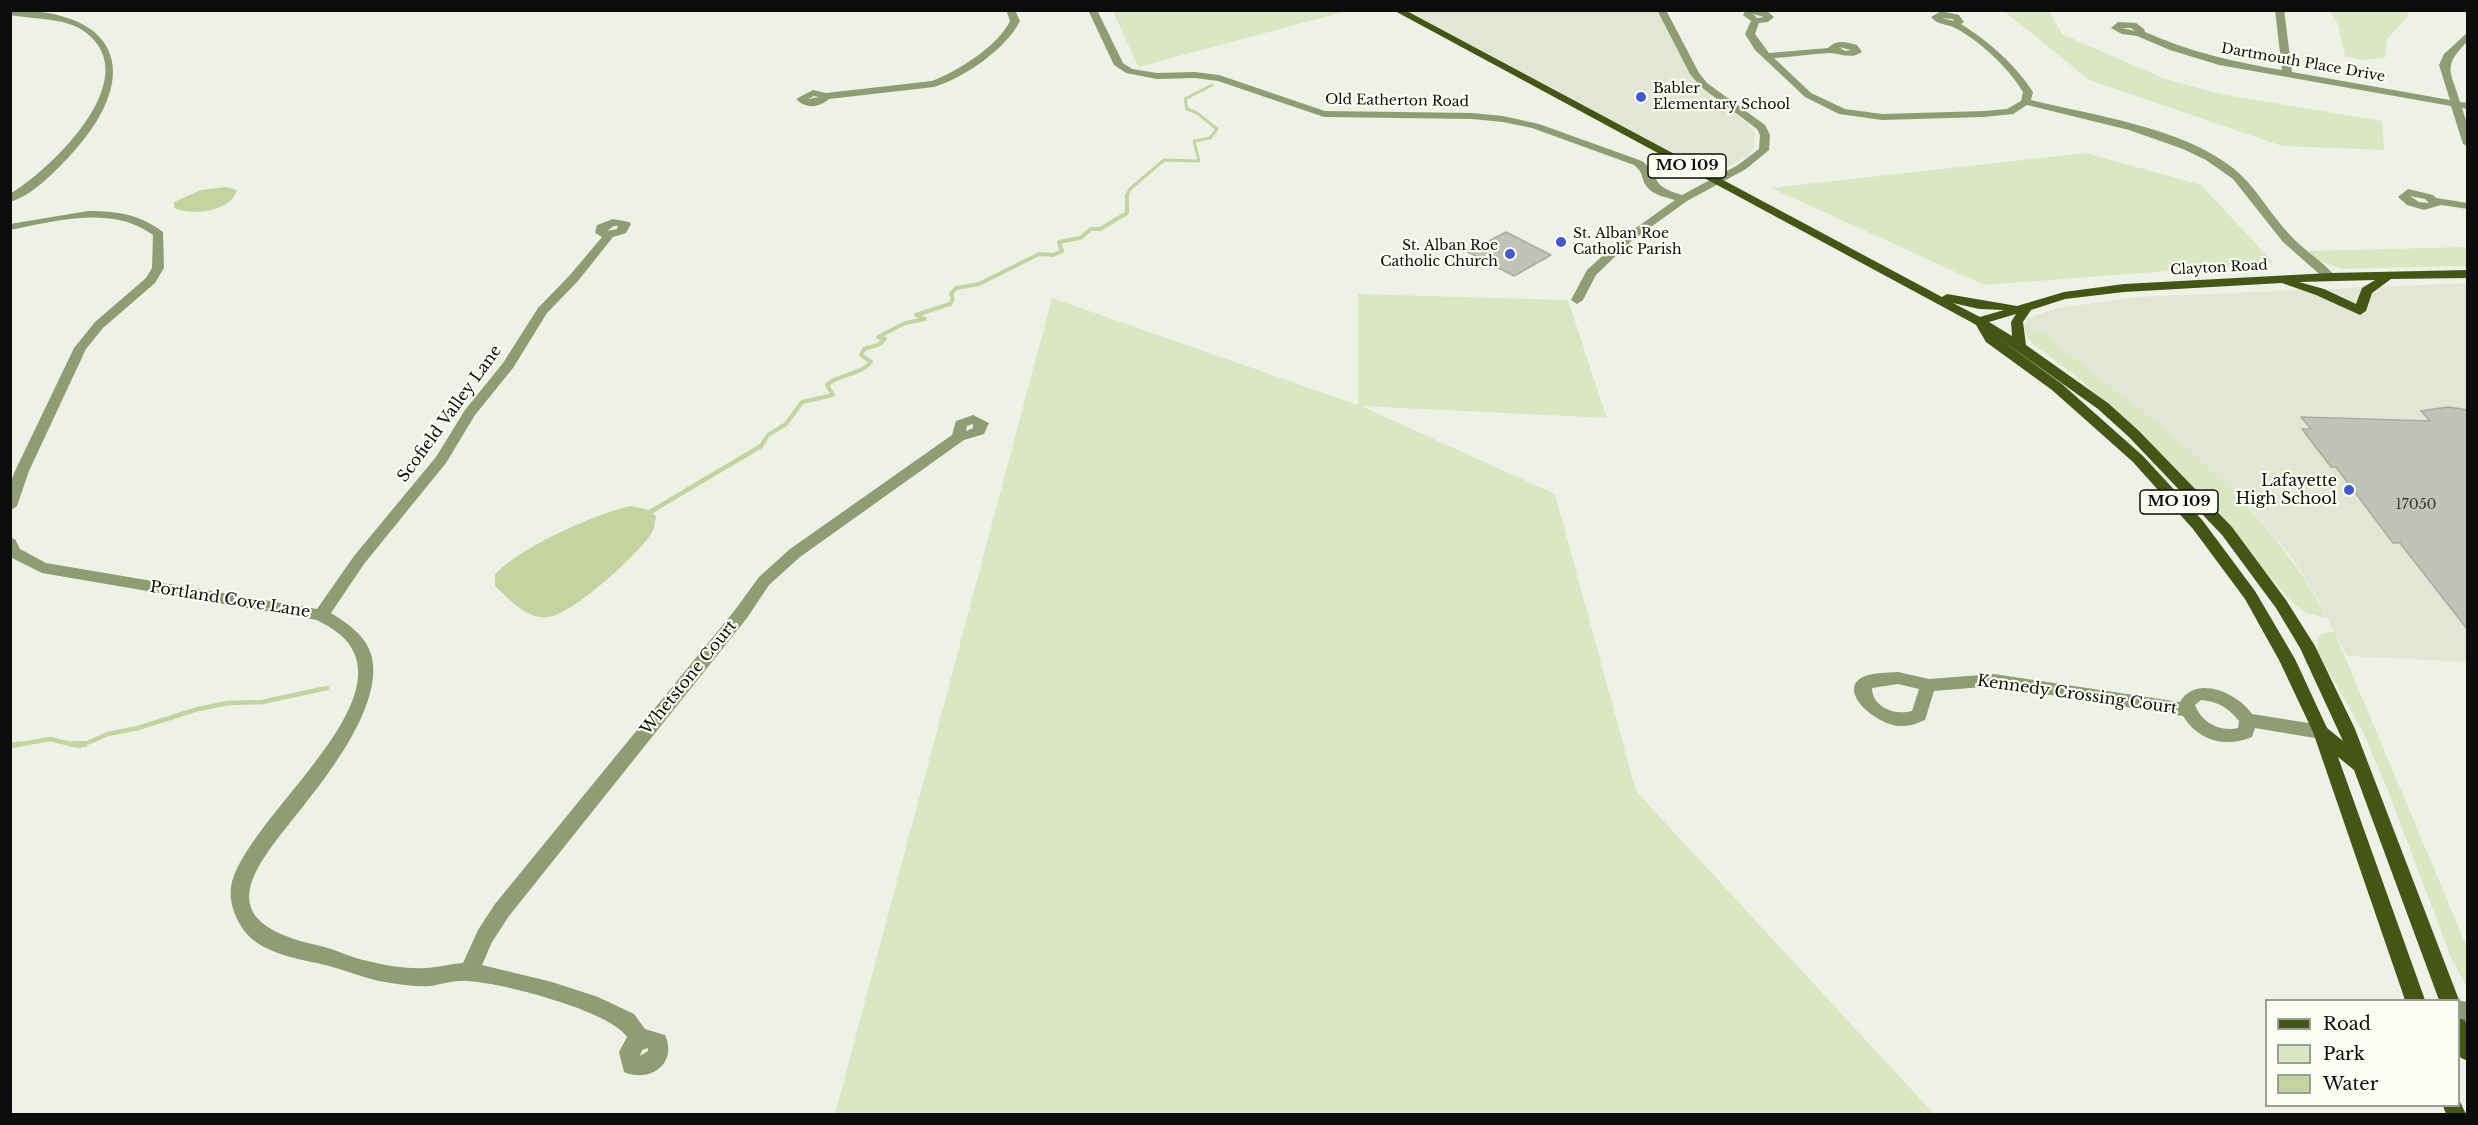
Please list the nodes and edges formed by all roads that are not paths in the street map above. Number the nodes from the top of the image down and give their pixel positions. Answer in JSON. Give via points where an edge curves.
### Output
{"nodes":[{"id":1,"x":1010,"y":10,"type":"edge"},
{"id":2,"x":1092,"y":10,"type":"edge"},
{"id":3,"x":1397,"y":10,"type":"edge"},
{"id":4,"x":1661,"y":10,"type":"edge"},
{"id":5,"x":2279,"y":10,"type":"edge"},
{"id":6,"x":10,"y":12,"type":"edge"},
{"id":7,"x":1756,"y":20,"type":"dead end"},
{"id":8,"x":1955,"y":24,"type":"dead end"},
{"id":9,"x":2138,"y":33,"type":"dead end"},
{"id":10,"x":2468,"y":35,"type":"edge"},
{"id":11,"x":1834,"y":50,"type":"dead end"},
{"id":12,"x":1767,"y":56,"type":"junction"},
{"id":13,"x":2287,"y":74,"type":"junction"},
{"id":14,"x":825,"y":96,"type":"dead end"},
{"id":15,"x":2026,"y":102,"type":"junction"},
{"id":16,"x":2455,"y":104,"type":"junction"},
{"id":17,"x":2468,"y":106,"type":"edge"},
{"id":18,"x":2468,"y":144,"type":"edge"},
{"id":19,"x":1714,"y":181,"type":"junction"},
{"id":20,"x":10,"y":199,"type":"edge"},
{"id":21,"x":1683,"y":199,"type":"junction"},
{"id":22,"x":2436,"y":201,"type":"dead end"},
{"id":23,"x":2468,"y":206,"type":"edge"},
{"id":24,"x":10,"y":227,"type":"edge"},
{"id":25,"x":609,"y":235,"type":"dead end"},
{"id":26,"x":2468,"y":274,"type":"edge"},
{"id":27,"x":2389,"y":276,"type":"junction"},
{"id":28,"x":2330,"y":277,"type":"junction"},
{"id":29,"x":2275,"y":280,"type":"junction"},
{"id":30,"x":1931,"y":294,"type":"junction"},
{"id":31,"x":1577,"y":300,"type":"dead end"},
{"id":32,"x":2027,"y":307,"type":"junction"},
{"id":33,"x":1977,"y":322,"type":"junction"},
{"id":34,"x":2020,"y":346,"type":"junction"},
{"id":35,"x":960,"y":436,"type":"dead end"},
{"id":36,"x":10,"y":507,"type":"edge"},
{"id":37,"x":10,"y":543,"type":"edge"},
{"id":38,"x":321,"y":615,"type":"junction"},
{"id":39,"x":1929,"y":685,"type":"dead end"},
{"id":40,"x":2188,"y":710,"type":"junction"},
{"id":41,"x":2247,"y":720,"type":"junction"},
{"id":42,"x":2321,"y":732,"type":"junction"},
{"id":43,"x":2363,"y":769,"type":"junction"},
{"id":44,"x":469,"y":971,"type":"junction"},
{"id":45,"x":2415,"y":999,"type":"edge"},
{"id":46,"x":2449,"y":999,"type":"edge"},
{"id":47,"x":2460,"y":1032,"type":"edge"},
{"id":48,"x":640,"y":1040,"type":"dead end"},
{"id":49,"x":2468,"y":1051,"type":"edge"}],
"edges":[{"from":1,"to":14,"type":"street","via":[[1015,21],[1009,33],[955,76],[934,84]]},
{"from":2,"to":21,"type":"street","name":"Old Eatherton Road","via":[[1119,65],[1129,71],[1219,78],[1324,114],[1472,116],[1519,121],[1638,163],[1647,170],[1651,185]]},
{"from":3,"to":19,"type":"main road","number":"MO 109"},
{"from":4,"to":19,"type":"street","via":[[1704,85],[1744,113],[1765,135],[1764,150],[1758,157]]},
{"from":5,"to":13,"type":"street"},
{"from":6,"to":20,"type":"street","via":[[81,25],[105,49],[109,67],[103,100],[79,142],[46,176]]},
{"from":7,"to":12,"type":"street","via":[[1752,38]]},
{"from":8,"to":15,"type":"street","via":[[1972,34],[2021,82],[2028,92]]},
{"from":9,"to":13,"type":"street","name":"Dartmouth Place Drive","via":[[2200,57]]},
{"from":10,"to":16,"type":"street","via":[[2445,60]]},
{"from":11,"to":12,"type":"street"},
{"from":12,"to":15,"type":"street","via":[[1813,99],[1854,114],[1882,117],[1999,113],[2017,109]]},
{"from":13,"to":16,"type":"street","name":"Dartmouth Place Drive"},
{"from":15,"to":28,"type":"street","via":[[2185,145],[2216,161],[2236,177],[2283,234]]},
{"from":16,"to":17,"type":"street","name":"Dartmouth Place Drive"},
{"from":16,"to":18,"type":"street"},
{"from":19,"to":21,"type":"street"},
{"from":19,"to":30,"type":"main road","number":"MO 109"},
{"from":21,"to":31,"type":"street","via":[[1600,263],[1587,278]]},
{"from":22,"to":23,"type":"street"},
{"from":24,"to":36,"type":"street","via":[[107,214],[143,222],[159,234],[160,245],[158,268],[151,280],[99,325],[80,348],[22,471]]},
{"from":25,"to":38,"type":"street","name":"Scofield Valley Lane","via":[[542,311],[441,460],[359,560]]},
{"from":26,"to":27,"type":"main road","name":"Clayton Road"},
{"from":27,"to":28,"type":"main road","name":"Clayton Road"},
{"from":27,"to":29,"type":"main road","via":[[2366,291],[2361,310],[2320,292]]},
{"from":28,"to":29,"type":"main road","name":"Clayton Road"},
{"from":29,"to":32,"type":"main road","name":"Clayton Road","via":[[2124,288],[2064,296]]},
{"from":30,"to":32,"type":"main road","via":[[1979,305]]},
{"from":30,"to":33,"type":"main road","number":"MO 109"},
{"from":32,"to":33,"type":"main road","name":"Clayton Road"},
{"from":32,"to":34,"type":"main road","via":[[2017,322]]},
{"from":33,"to":34,"type":"main road","number":"MO 109"},
{"from":33,"to":42,"type":"main road","number":"MO 109","via":[[1990,339],[2057,387],[2120,440],[2198,525],[2266,622]]},
{"from":34,"to":43,"type":"main road","number":"MO 109","via":[[2103,406],[2182,480],[2227,531],[2302,639],[2329,688]]},
{"from":35,"to":44,"type":"street","name":"Whetstone Court","via":[[795,553],[764,581],[502,910]]},
{"from":37,"to":38,"type":"street","name":"Portland Cove Lane","via":[[14,552],[42,568]]},
{"from":38,"to":44,"type":"street","name":"Portland Cove Lane","via":[[344,628],[354,640],[363,656],[364,686],[334,748],[251,860],[240,889],[240,905],[259,933],[275,943],[340,959],[362,969],[425,978]]},
{"from":39,"to":40,"type":"street","name":"Kennedy Crossing Court","via":[[1994,680]]},
{"from":40,"to":41,"type":"street","via":[[2191,698],[2214,695],[2234,705]]},
{"from":40,"to":41,"type":"street","via":[[2199,724],[2225,736],[2242,735],[2248,728]]},
{"from":41,"to":42,"type":"street"},
{"from":42,"to":43,"type":"main road"},
{"from":42,"to":45,"type":"main road","number":"MO 109"},
{"from":43,"to":46,"type":"main road","number":"MO 109"},
{"from":44,"to":48,"type":"street","name":"Portland Cove Lane","via":[[573,998],[627,1021]]},
{"from":47,"to":49,"type":"main road"}]}
